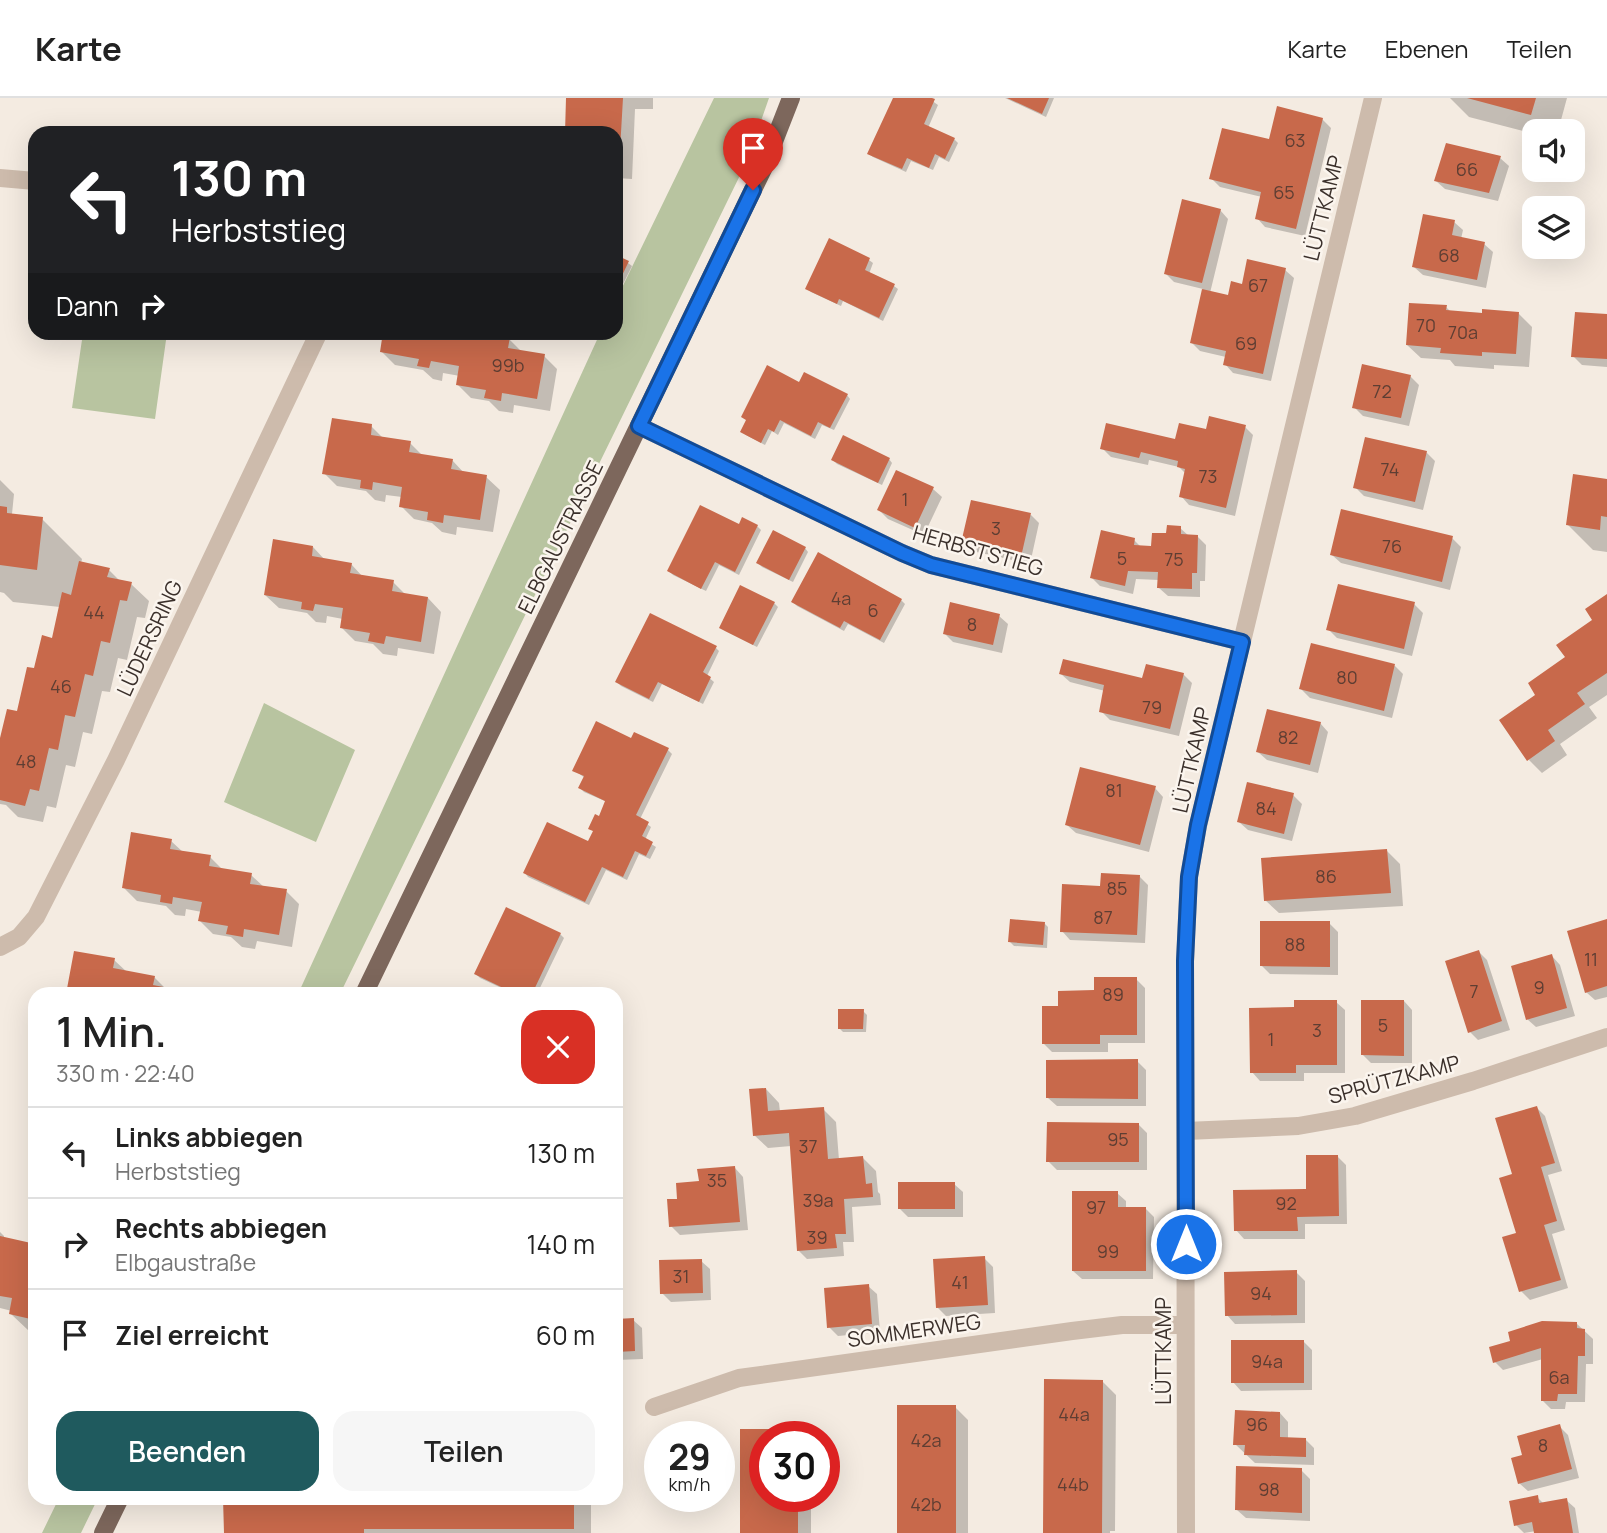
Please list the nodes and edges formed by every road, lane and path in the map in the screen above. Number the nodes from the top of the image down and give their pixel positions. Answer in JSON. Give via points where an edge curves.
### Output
{"nodes":[{"id":1,"x":791,"y":98,"type":"edge"},
{"id":2,"x":1373,"y":98,"type":"edge"},
{"id":3,"x":0,"y":178,"type":"edge"},
{"id":4,"x":28,"y":180,"type":"edge"},
{"id":5,"x":315,"y":340,"type":"edge"},
{"id":6,"x":639,"y":426,"type":"junction"},
{"id":7,"x":1242,"y":642,"type":"junction"},
{"id":8,"x":0,"y":947,"type":"edge"},
{"id":9,"x":368,"y":987,"type":"edge"},
{"id":10,"x":1606,"y":1044,"type":"edge"},
{"id":11,"x":1186,"y":1131,"type":"junction"},
{"id":12,"x":1185,"y":1325,"type":"junction"},
{"id":13,"x":654,"y":1408,"type":"dead end"},
{"id":14,"x":117,"y":1505,"type":"edge"},
{"id":15,"x":103,"y":1533,"type":"edge"},
{"id":16,"x":1186,"y":1533,"type":"edge"}],
"edges":[{"from":1,"to":6,"type":"main road","name":"ELBGAUSTRASSE","via":[[764,167]]},
{"from":2,"to":7,"type":"street","name":"LÜTTKAMP"},
{"from":3,"to":4,"type":"street"},
{"from":5,"to":8,"type":"street","name":"LÜDERSRING","via":[[116,760],[36,917],[19,937]]},
{"from":6,"to":7,"type":"street","name":"HERBSTSTIEG","via":[[931,565]]},
{"from":6,"to":9,"type":"main road","name":"ELBGAUSTRASSE"},
{"from":7,"to":11,"type":"street","name":"LÜTTKAMP","via":[[1189,877]]},
{"from":10,"to":11,"type":"street","name":"SPRÜTZKAMP","via":[[1355,1116],[1298,1126]]},
{"from":11,"to":12,"type":"street","name":"LÜTTKAMP"},
{"from":12,"to":13,"type":"street","name":"SOMMERWEG","via":[[1122,1325],[739,1378]]},
{"from":12,"to":16,"type":"street","name":"LÜTTKAMP"},
{"from":14,"to":15,"type":"main road"}]}
